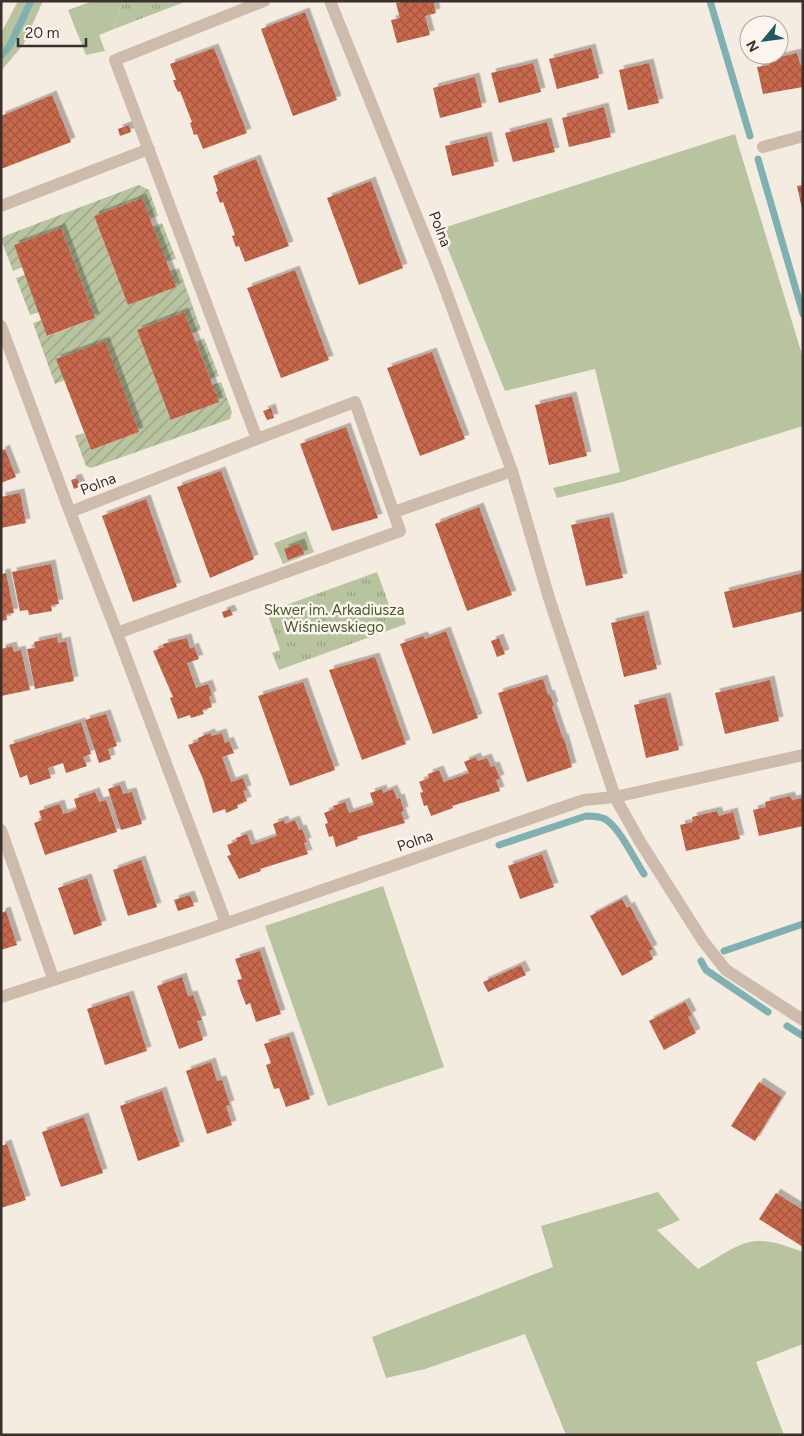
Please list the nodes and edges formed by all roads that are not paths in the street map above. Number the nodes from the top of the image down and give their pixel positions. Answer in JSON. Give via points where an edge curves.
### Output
{"nodes":[{"id":1,"x":264,"y":1,"type":"edge"},
{"id":2,"x":331,"y":1,"type":"edge"},
{"id":3,"x":803,"y":136,"type":"edge"},
{"id":4,"x":763,"y":147,"type":"dead end"},
{"id":5,"x":148,"y":149,"type":"junction"},
{"id":6,"x":1,"y":206,"type":"edge"},
{"id":7,"x":1,"y":326,"type":"edge"},
{"id":8,"x":257,"y":439,"type":"junction"},
{"id":9,"x":512,"y":471,"type":"junction"},
{"id":10,"x":70,"y":512,"type":"junction"},
{"id":11,"x":394,"y":512,"type":"junction"},
{"id":12,"x":117,"y":633,"type":"junction"},
{"id":13,"x":803,"y":755,"type":"edge"},
{"id":14,"x":615,"y":797,"type":"junction"},
{"id":15,"x":1,"y":830,"type":"edge"},
{"id":16,"x":226,"y":923,"type":"junction"},
{"id":17,"x":53,"y":978,"type":"junction"},
{"id":18,"x":1,"y":997,"type":"edge"},
{"id":19,"x":803,"y":1020,"type":"edge"}],
"edges":[{"from":1,"to":5,"type":"street","via":[[115,60]]},
{"from":2,"to":9,"type":"street","name":"Polna","via":[[443,281]]},
{"from":3,"to":4,"type":"street"},
{"from":5,"to":6,"type":"street"},
{"from":5,"to":8,"type":"street"},
{"from":7,"to":10,"type":"street"},
{"from":8,"to":10,"type":"street","name":"Polna"},
{"from":8,"to":11,"type":"street","name":"Polna","via":[[355,402]]},
{"from":9,"to":11,"type":"street"},
{"from":9,"to":14,"type":"street","name":"Polna","via":[[549,598]]},
{"from":10,"to":12,"type":"street","name":"Polna"},
{"from":11,"to":12,"type":"street","name":"Polna","via":[[400,531]]},
{"from":12,"to":16,"type":"street","name":"Polna"},
{"from":13,"to":14,"type":"street","name":"Polna"},
{"from":14,"to":16,"type":"street","name":"Polna","via":[[584,800]]},
{"from":14,"to":19,"type":"street","name":"Polna","via":[[702,941],[726,970]]},
{"from":15,"to":17,"type":"street"},
{"from":16,"to":17,"type":"street","name":"Polna"},
{"from":17,"to":18,"type":"street","name":"Polna"}]}
